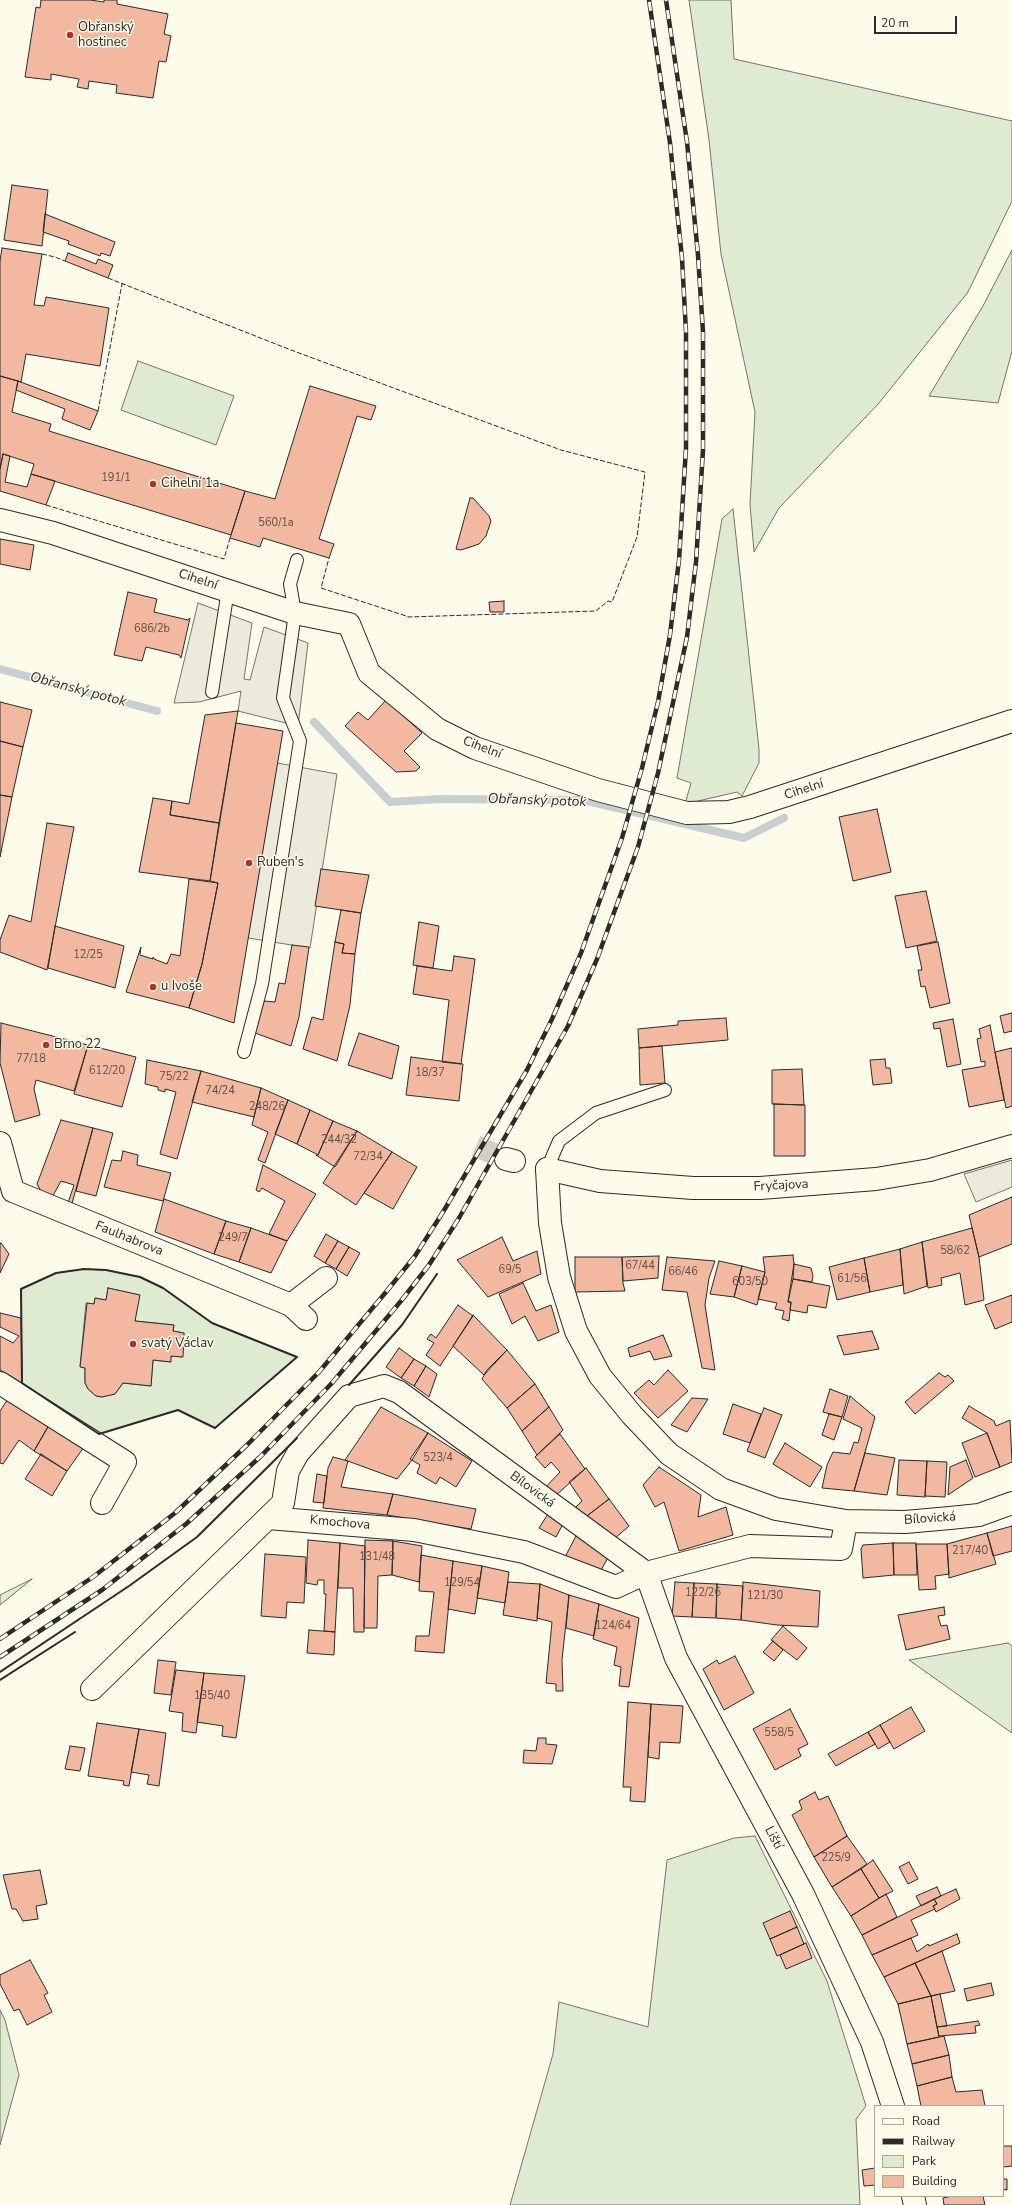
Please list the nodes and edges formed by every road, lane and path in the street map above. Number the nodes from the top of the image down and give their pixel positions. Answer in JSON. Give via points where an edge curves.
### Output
{"nodes":[{"id":1,"x":0,"y":520,"type":"edge"},
{"id":2,"x":298,"y":560,"type":"dead end"},
{"id":3,"x":228,"y":590,"type":"junction"},
{"id":4,"x":295,"y":613,"type":"junction"},
{"id":5,"x":212,"y":692,"type":"dead end"},
{"id":6,"x":1012,"y":721,"type":"edge"},
{"id":7,"x":244,"y":1052,"type":"dead end"},
{"id":8,"x":665,"y":1090,"type":"dead end"},
{"id":9,"x":0,"y":1143,"type":"edge"},
{"id":10,"x":1012,"y":1146,"type":"edge"},
{"id":11,"x":547,"y":1169,"type":"junction"},
{"id":12,"x":6,"y":1195,"type":"edge"},
{"id":13,"x":326,"y":1278,"type":"dead end"},
{"id":14,"x":291,"y":1305,"type":"junction"},
{"id":15,"x":306,"y":1320,"type":"dead end"},
{"id":16,"x":0,"y":1383,"type":"edge"},
{"id":17,"x":102,"y":1503,"type":"dead end"},
{"id":18,"x":1012,"y":1503,"type":"edge"},
{"id":19,"x":268,"y":1518,"type":"junction"},
{"id":20,"x":846,"y":1521,"type":"junction"},
{"id":21,"x":646,"y":1573,"type":"junction"},
{"id":22,"x":92,"y":1689,"type":"dead end"},
{"id":23,"x":893,"y":2105,"type":"edge"}],
"edges":[{"from":1,"to":3,"type":"street","name":"Cihelní","via":[[53,532]]},
{"from":2,"to":4,"type":"lane","via":[[290,584]]},
{"from":3,"to":4,"type":"street","name":"Cihelní"},
{"from":3,"to":5,"type":"lane"},
{"from":4,"to":6,"type":"street","name":"Cihelní","via":[[349,624],[369,673],[437,729],[475,748],[591,788],[687,813],[729,812],[750,807]]},
{"from":4,"to":7,"type":"lane","via":[[283,698],[300,741],[262,984]]},
{"from":8,"to":11,"type":"lane","via":[[596,1113],[559,1141]]},
{"from":9,"to":12,"type":"street","name":"Faulhabrova"},
{"from":10,"to":11,"type":"street","name":"Fryčajova","via":[[930,1170],[876,1179],[760,1188],[693,1188],[600,1181]]},
{"from":11,"to":20,"type":"street","name":"Bílovická","via":[[550,1223],[559,1277],[576,1331],[600,1376],[632,1415],[669,1454],[721,1489],[776,1509]]},
{"from":12,"to":14,"type":"street","name":"Faulhabrova"},
{"from":13,"to":14,"type":"street"},
{"from":14,"to":15,"type":"street","name":"Faulhabrova"},
{"from":16,"to":17,"type":"street","via":[[125,1462]]},
{"from":18,"to":20,"type":"street","name":"Bílovická","via":[[979,1515],[905,1522]]},
{"from":19,"to":21,"type":"street","name":"Kmochova","via":[[428,1533],[524,1552],[616,1587]]},
{"from":19,"to":21,"type":"street","name":"Bílovická","via":[[283,1503],[288,1471],[298,1453],[349,1396],[384,1386],[399,1392]]},
{"from":19,"to":22,"type":"street"},
{"from":20,"to":21,"type":"street","via":[[841,1549],[750,1546]]},
{"from":21,"to":23,"type":"street","name":"Liští","via":[[676,1658],[803,1894],[872,2042]]}]}
